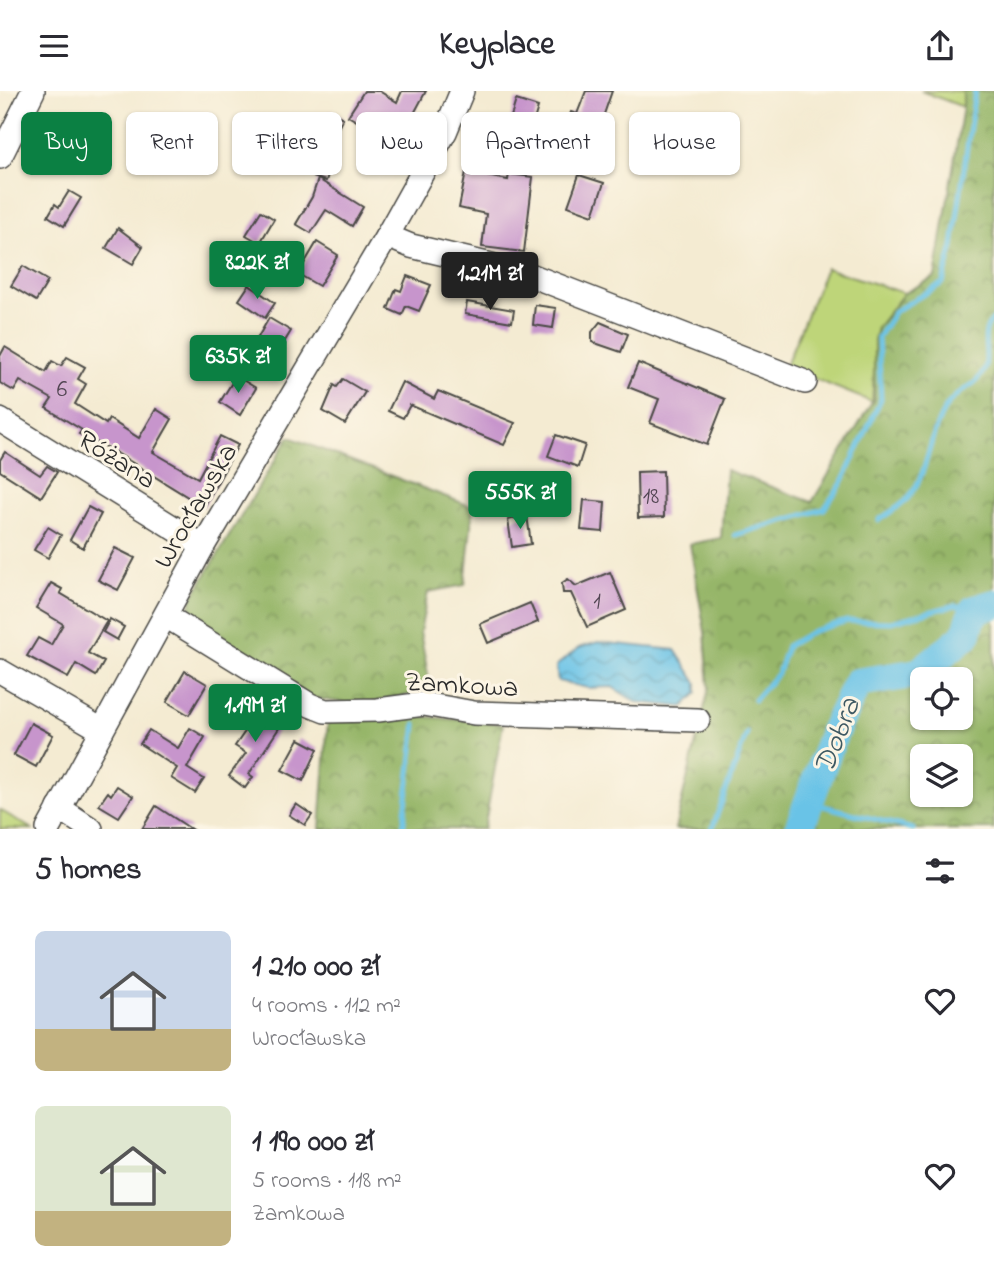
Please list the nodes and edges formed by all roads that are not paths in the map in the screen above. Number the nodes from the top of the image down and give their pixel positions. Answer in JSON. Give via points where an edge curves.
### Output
{"nodes":[{"id":1,"x":462,"y":91,"type":"edge"},
{"id":2,"x":32,"y":92,"type":"edge"},
{"id":3,"x":0,"y":157,"type":"edge"},
{"id":4,"x":387,"y":236,"type":"junction"},
{"id":5,"x":805,"y":382,"type":"dead end"},
{"id":6,"x":0,"y":421,"type":"edge"},
{"id":7,"x":203,"y":546,"type":"junction"},
{"id":8,"x":166,"y":616,"type":"junction"},
{"id":9,"x":0,"y":671,"type":"edge"},
{"id":10,"x":698,"y":720,"type":"dead end"},
{"id":11,"x":102,"y":730,"type":"junction"},
{"id":12,"x":54,"y":819,"type":"edge"},
{"id":13,"x":91,"y":829,"type":"edge"}],
"edges":[{"from":1,"to":4,"type":"street","name":"Wrocławska","via":[[445,132]]},
{"from":2,"to":3,"type":"street"},
{"from":4,"to":5,"type":"street","via":[[525,273]]},
{"from":4,"to":7,"type":"street","name":"Wrocławska"},
{"from":6,"to":7,"type":"street","name":"Różana"},
{"from":7,"to":8,"type":"street","name":"Wrocławska"},
{"from":8,"to":10,"type":"street","name":"Zamkowa","via":[[326,711],[424,705],[474,713]]},
{"from":8,"to":11,"type":"street","name":"Wrocławska"},
{"from":9,"to":11,"type":"street"},
{"from":11,"to":12,"type":"street","name":"Wrocławska"},
{"from":12,"to":13,"type":"street","name":"Wrocławska"}]}
